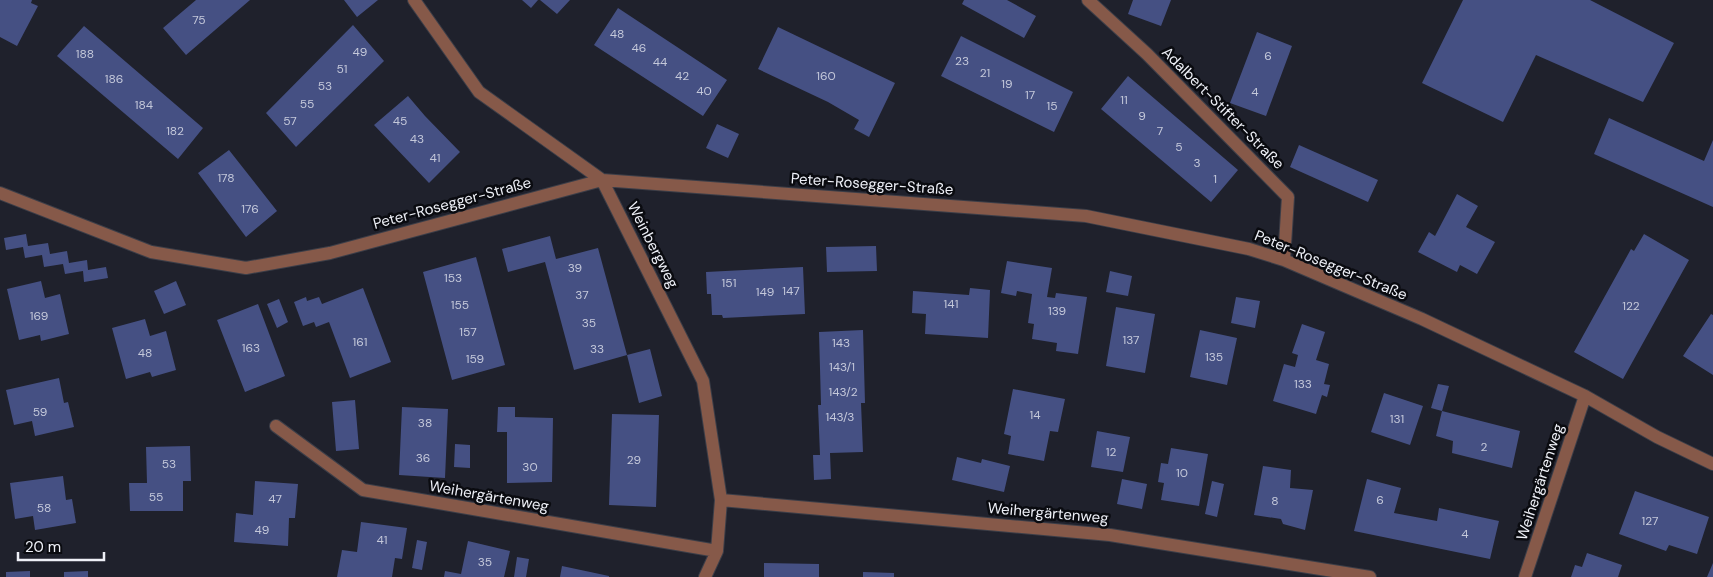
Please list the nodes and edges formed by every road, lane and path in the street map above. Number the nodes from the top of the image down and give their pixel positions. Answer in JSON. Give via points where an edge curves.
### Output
{"nodes":[{"id":1,"x":414,"y":0,"type":"edge"},
{"id":2,"x":1088,"y":0,"type":"edge"},
{"id":3,"x":602,"y":180,"type":"junction"},
{"id":4,"x":0,"y":193,"type":"edge"},
{"id":5,"x":1284,"y":260,"type":"junction"},
{"id":6,"x":1585,"y":396,"type":"junction"},
{"id":7,"x":276,"y":426,"type":"dead end"},
{"id":8,"x":1713,"y":464,"type":"edge"},
{"id":9,"x":721,"y":500,"type":"junction"},
{"id":10,"x":717,"y":551,"type":"junction"},
{"id":11,"x":705,"y":577,"type":"edge"},
{"id":12,"x":1370,"y":577,"type":"edge"},
{"id":13,"x":1526,"y":577,"type":"edge"}],
"edges":[{"from":1,"to":3,"type":"street","name":"Weinbergweg","via":[[480,92]]},
{"from":2,"to":5,"type":"street","name":"Adalbert-Stifter-Straße","via":[[1147,54],[1288,197]]},
{"from":3,"to":4,"type":"street","name":"Peter-Rosegger-Straße","via":[[330,253],[246,268],[151,252]]},
{"from":3,"to":5,"type":"street","name":"Peter-Rosegger-Straße","via":[[1086,216],[1249,248]]},
{"from":3,"to":9,"type":"street","name":"Weinbergweg","via":[[703,381]]},
{"from":5,"to":6,"type":"street","name":"Peter-Rosegger-Straße","via":[[1422,319]]},
{"from":6,"to":8,"type":"street","name":"Peter-Rosegger-Straße"},
{"from":6,"to":13,"type":"street","name":"Weihergärtenweg"},
{"from":7,"to":10,"type":"street","name":"Weihergärtenweg","via":[[363,490]]},
{"from":9,"to":10,"type":"street","name":"Weinbergweg"},
{"from":9,"to":12,"type":"street","name":"Weihergärtenweg","via":[[1110,535]]},
{"from":10,"to":11,"type":"street","name":"Weinbergweg"}]}
